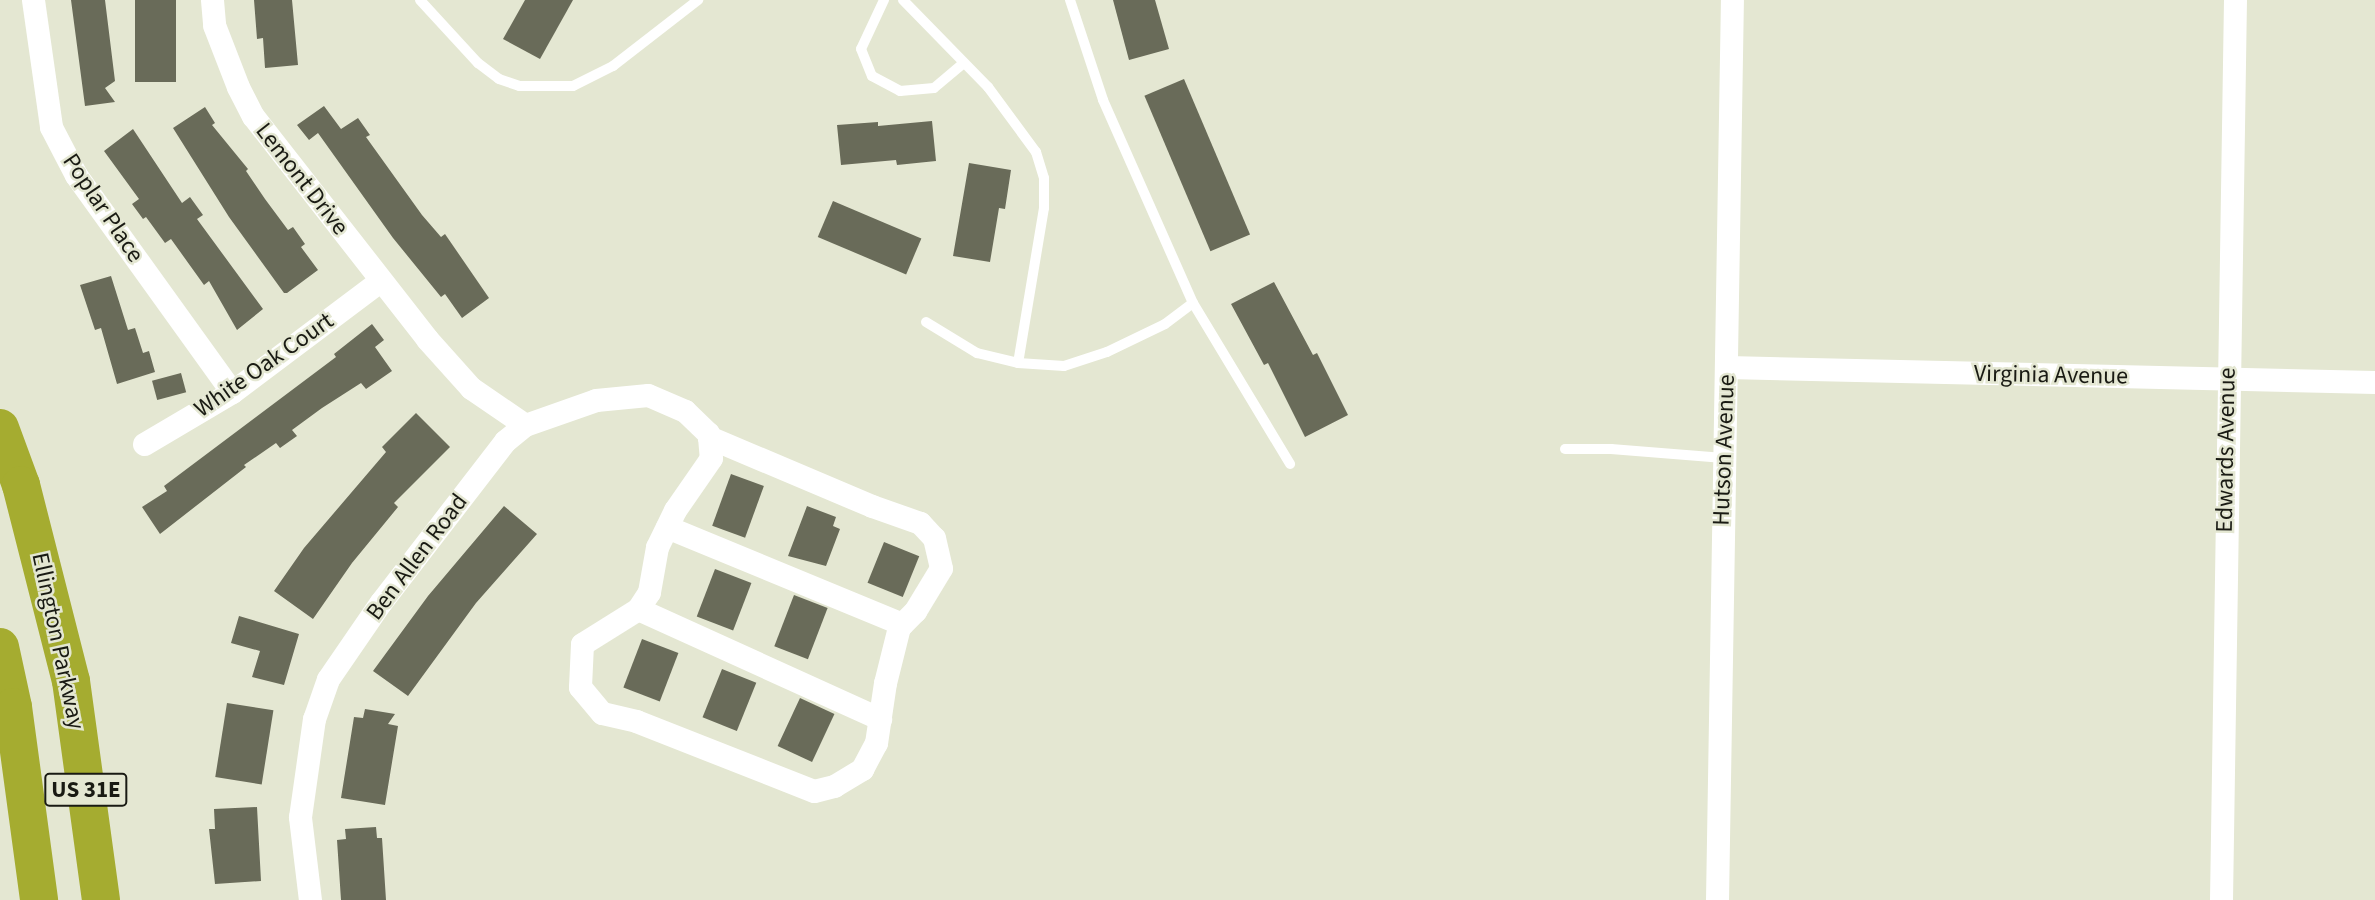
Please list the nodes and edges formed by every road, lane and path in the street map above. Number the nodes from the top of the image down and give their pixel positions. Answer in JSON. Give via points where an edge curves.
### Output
{"nodes":[{"id":1,"x":33,"y":0,"type":"edge"},
{"id":2,"x":212,"y":0,"type":"edge"},
{"id":3,"x":420,"y":0,"type":"edge"},
{"id":4,"x":698,"y":0,"type":"edge"},
{"id":5,"x":884,"y":0,"type":"edge"},
{"id":6,"x":903,"y":0,"type":"edge"},
{"id":7,"x":1070,"y":0,"type":"edge"},
{"id":8,"x":1732,"y":0,"type":"edge"},
{"id":9,"x":2235,"y":0,"type":"edge"},
{"id":10,"x":964,"y":63,"type":"junction"},
{"id":11,"x":380,"y":281,"type":"junction"},
{"id":12,"x":1193,"y":303,"type":"junction"},
{"id":13,"x":926,"y":322,"type":"dead end"},
{"id":14,"x":1018,"y":363,"type":"junction"},
{"id":15,"x":1727,"y":368,"type":"junction"},
{"id":16,"x":2227,"y":379,"type":"junction"},
{"id":17,"x":2375,"y":382,"type":"edge"},
{"id":18,"x":232,"y":392,"type":"junction"},
{"id":19,"x":525,"y":425,"type":"junction"},
{"id":20,"x":0,"y":428,"type":"edge"},
{"id":21,"x":709,"y":437,"type":"junction"},
{"id":22,"x":144,"y":444,"type":"dead end"},
{"id":23,"x":1565,"y":449,"type":"dead end"},
{"id":24,"x":1724,"y":458,"type":"junction"},
{"id":25,"x":1290,"y":464,"type":"dead end"},
{"id":26,"x":667,"y":527,"type":"junction"},
{"id":27,"x":638,"y":609,"type":"junction"},
{"id":28,"x":902,"y":624,"type":"junction"},
{"id":29,"x":0,"y":648,"type":"edge"},
{"id":30,"x":880,"y":719,"type":"junction"},
{"id":31,"x":39,"y":900,"type":"edge"},
{"id":32,"x":101,"y":900,"type":"edge"},
{"id":33,"x":310,"y":900,"type":"edge"},
{"id":34,"x":1717,"y":900,"type":"edge"},
{"id":35,"x":2221,"y":900,"type":"edge"}],
"edges":[{"from":1,"to":18,"type":"street","name":"Poplar Place","via":[[51,127],[76,175]]},
{"from":2,"to":11,"type":"street","name":"Lemont Drive","via":[[214,25],[253,116]]},
{"from":3,"to":4,"type":"lane","via":[[478,62],[499,79],[519,86],[573,86],[613,66]]},
{"from":5,"to":10,"type":"lane","via":[[861,49],[872,76],[900,92],[934,88]]},
{"from":6,"to":10,"type":"lane"},
{"from":7,"to":12,"type":"lane","via":[[1103,100]]},
{"from":8,"to":15,"type":"street","name":"Hutson Avenue"},
{"from":9,"to":16,"type":"street","name":"Edwards Avenue"},
{"from":10,"to":14,"type":"lane","via":[[988,87],[1036,152],[1044,178],[1044,208]]},
{"from":11,"to":18,"type":"street","name":"White Oak Court"},
{"from":11,"to":19,"type":"street","name":"Lemont Drive","via":[[471,387]]},
{"from":12,"to":14,"type":"lane","via":[[1165,324],[1081,362],[1063,366]]},
{"from":12,"to":25,"type":"lane"},
{"from":13,"to":14,"type":"lane","via":[[977,353]]},
{"from":15,"to":16,"type":"street","name":"Virginia Avenue"},
{"from":15,"to":24,"type":"street","name":"Hutson Avenue"},
{"from":16,"to":17,"type":"street","name":"Virginia Avenue"},
{"from":16,"to":35,"type":"street","name":"Edwards Avenue"},
{"from":18,"to":22,"type":"street","name":"White Oak Court"},
{"from":19,"to":21,"type":"street","name":"Ben Allen Road","via":[[596,400],[648,396],[685,411]]},
{"from":19,"to":33,"type":"street","name":"Ben Allen Road","via":[[497,452],[328,679],[314,719],[300,817]]},
{"from":20,"to":32,"type":"highway","name":"Ellington Parkway","number":"US 31E","via":[[22,485],[71,681]]},
{"from":21,"to":26,"type":"street","via":[[711,458]]},
{"from":21,"to":28,"type":"street","via":[[920,523],[934,538],[940,568]]},
{"from":23,"to":24,"type":"lane"},
{"from":24,"to":34,"type":"street","name":"Hutson Avenue"},
{"from":26,"to":27,"type":"street","via":[[656,547],[649,592]]},
{"from":26,"to":28,"type":"street"},
{"from":27,"to":30,"type":"street"},
{"from":27,"to":30,"type":"street","via":[[582,644],[580,687],[602,713],[636,721],[814,791],[835,786],[863,769],[876,743]]},
{"from":28,"to":30,"type":"street"},
{"from":29,"to":31,"type":"highway","number":"US 31E","via":[[13,707]]}]}
